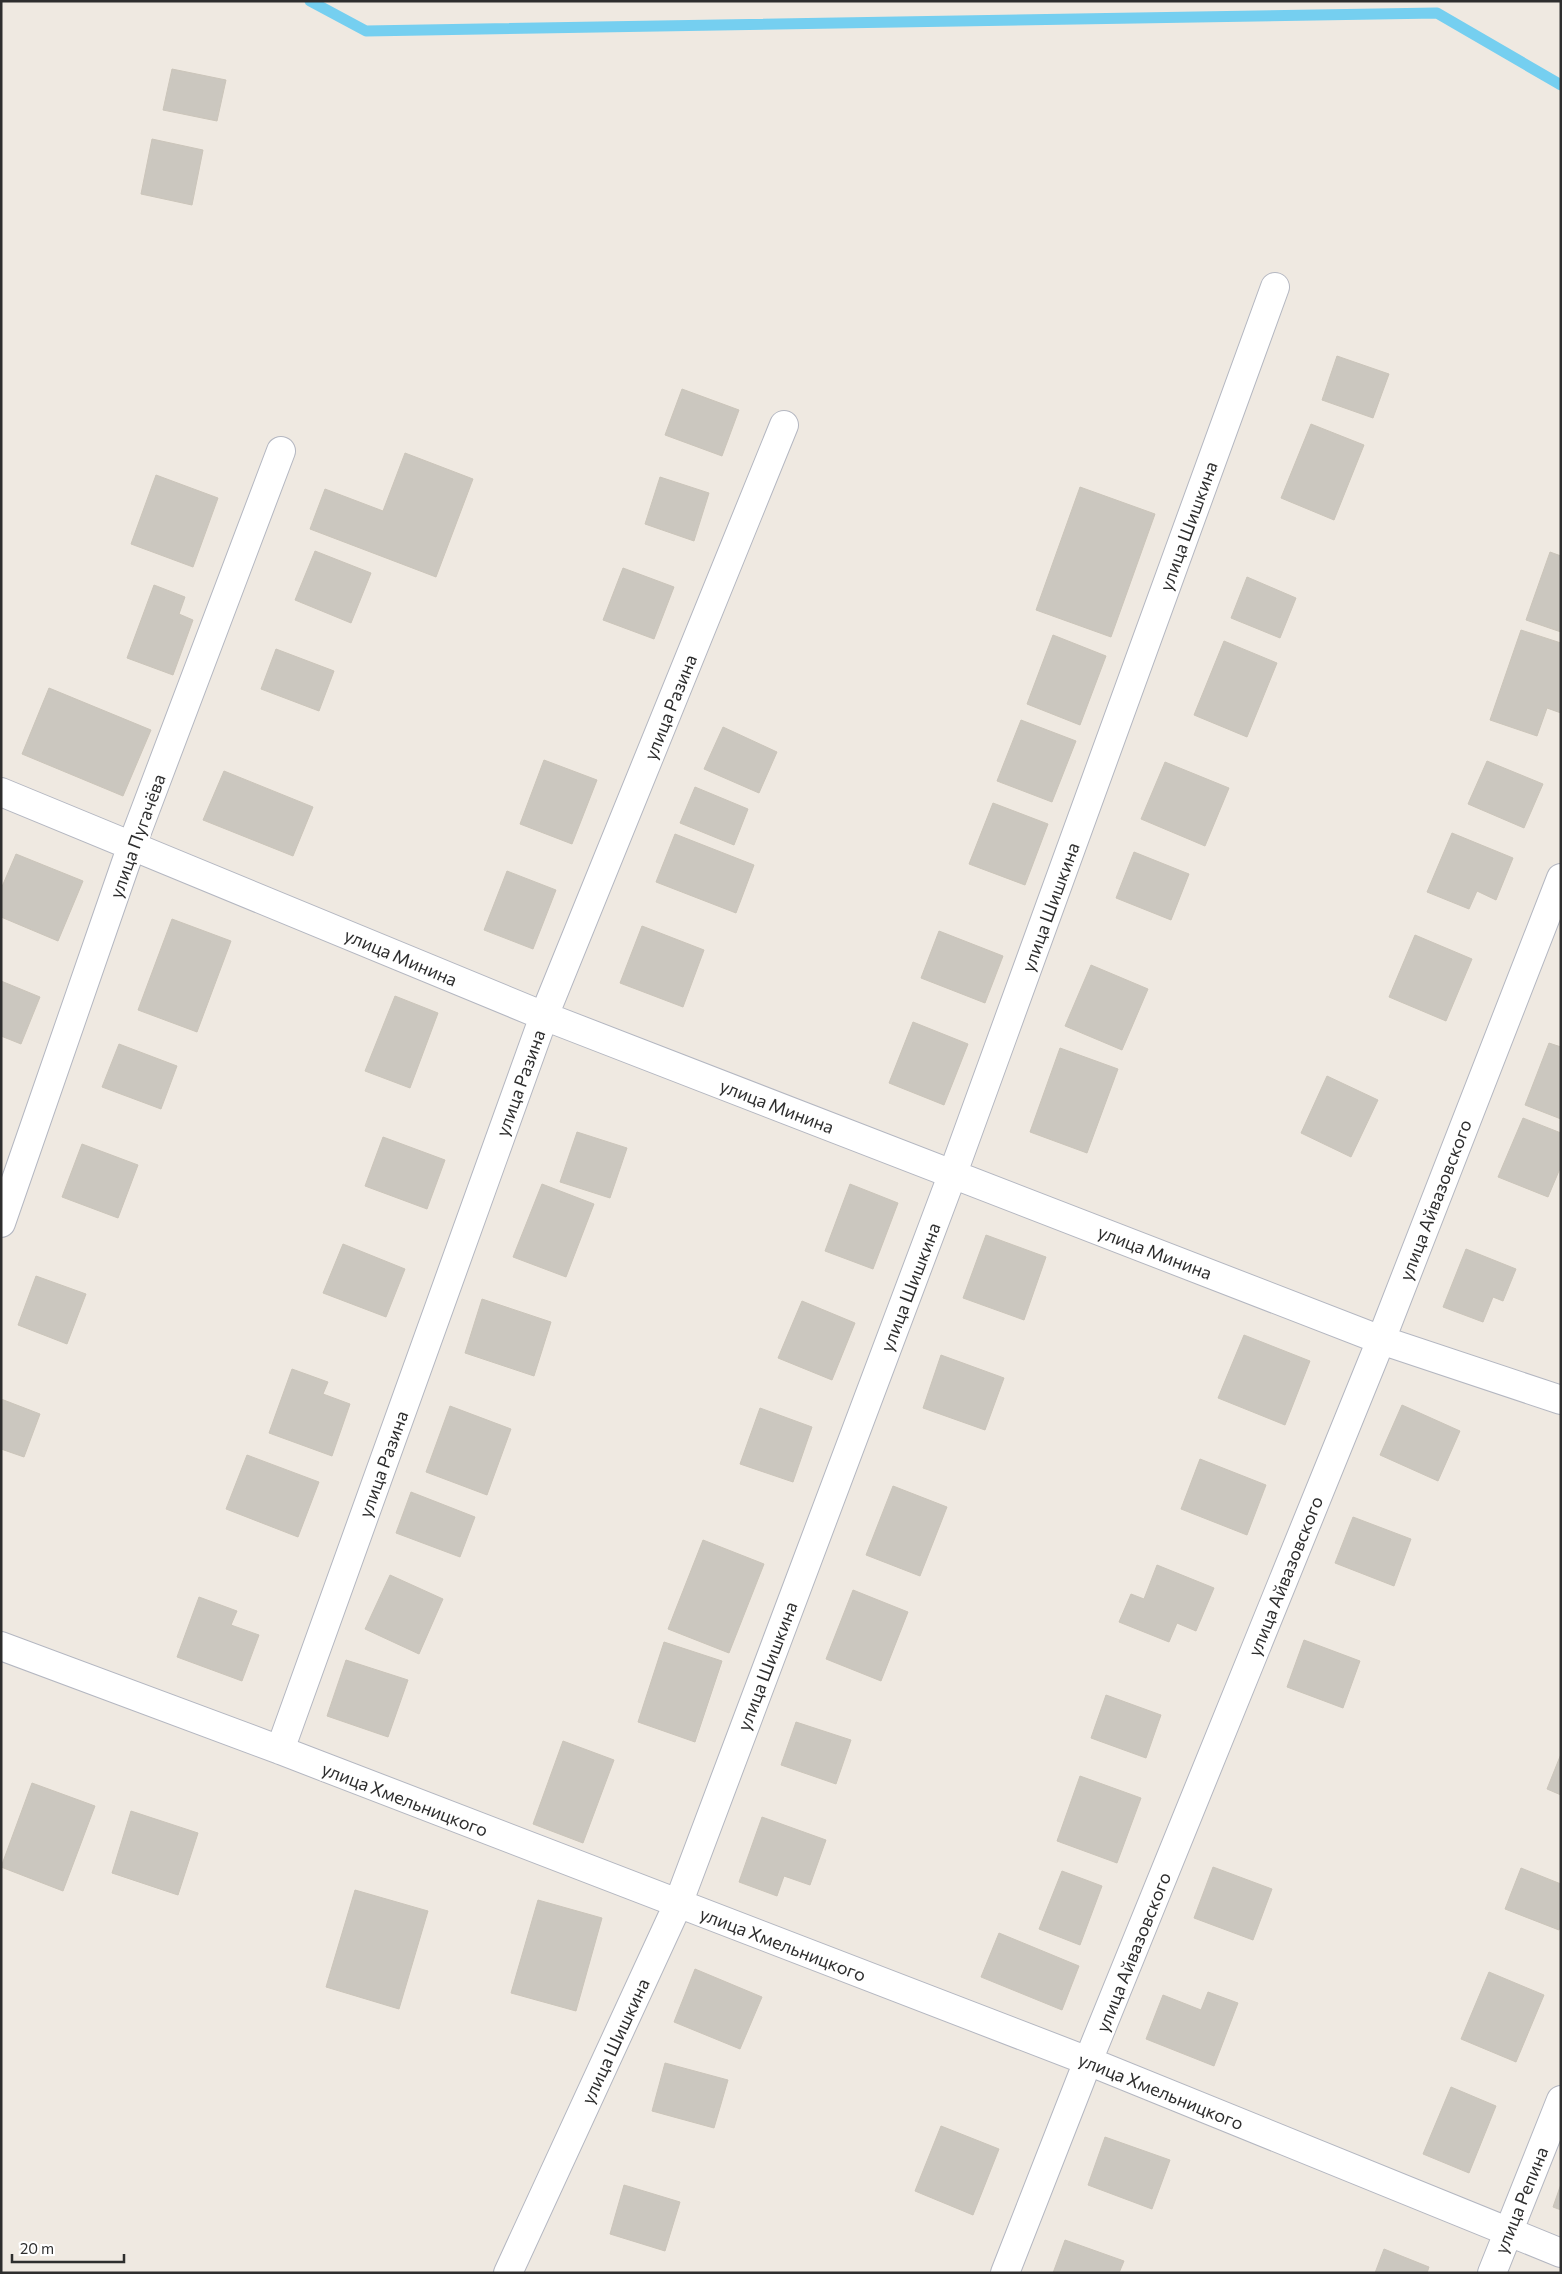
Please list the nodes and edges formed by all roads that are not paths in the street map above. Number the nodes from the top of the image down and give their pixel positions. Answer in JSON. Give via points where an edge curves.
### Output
{"nodes":[{"id":1,"x":1275,"y":287,"type":"dead end"},
{"id":2,"x":784,"y":425,"type":"dead end"},
{"id":3,"x":281,"y":451,"type":"dead end"},
{"id":4,"x":1,"y":792,"type":"edge"},
{"id":5,"x":132,"y":845,"type":"junction"},
{"id":6,"x":1561,"y":878,"type":"edge"},
{"id":7,"x":544,"y":1016,"type":"junction"},
{"id":8,"x":953,"y":1173,"type":"junction"},
{"id":9,"x":1,"y":1223,"type":"edge"},
{"id":10,"x":1381,"y":1340,"type":"junction"},
{"id":11,"x":1561,"y":1400,"type":"edge"},
{"id":12,"x":1,"y":1646,"type":"edge"},
{"id":13,"x":280,"y":1750,"type":"junction"},
{"id":14,"x":678,"y":1904,"type":"junction"},
{"id":15,"x":1088,"y":2061,"type":"junction"},
{"id":16,"x":1561,"y":2100,"type":"edge"},
{"id":17,"x":1508,"y":2233,"type":"junction"},
{"id":18,"x":1561,"y":2253,"type":"edge"},
{"id":19,"x":508,"y":2273,"type":"edge"},
{"id":20,"x":1005,"y":2273,"type":"edge"},
{"id":21,"x":1492,"y":2273,"type":"edge"}],
"edges":[{"from":1,"to":8,"type":"street","name":"улица Шишкина"},
{"from":2,"to":7,"type":"street","name":"улица Разина"},
{"from":3,"to":5,"type":"street","name":"улица Пугачёва"},
{"from":4,"to":5,"type":"street","name":"улица Минина"},
{"from":5,"to":7,"type":"street","name":"улица Минина"},
{"from":5,"to":9,"type":"street","name":"улица Пугачёва"},
{"from":6,"to":10,"type":"street","name":"улица Айвазовского"},
{"from":7,"to":8,"type":"street","name":"улица Минина"},
{"from":7,"to":13,"type":"street","name":"улица Разина"},
{"from":8,"to":10,"type":"street","name":"улица Минина"},
{"from":8,"to":14,"type":"street","name":"улица Шишкина"},
{"from":10,"to":11,"type":"street","name":"улица Минина"},
{"from":10,"to":15,"type":"street","name":"улица Айвазовского"},
{"from":12,"to":13,"type":"street","name":"улица Хмельницкого"},
{"from":13,"to":14,"type":"street","name":"улица Хмельницкого"},
{"from":14,"to":15,"type":"street","name":"улица Хмельницкого"},
{"from":14,"to":19,"type":"street","name":"улица Шишкина"},
{"from":15,"to":17,"type":"street","name":"улица Хмельницкого"},
{"from":15,"to":20,"type":"street","name":"улица Айвазовского"},
{"from":16,"to":17,"type":"street","name":"улица Репина"},
{"from":17,"to":18,"type":"street","name":"улица Хмельницкого"},
{"from":17,"to":21,"type":"street","name":"улица Репина"}]}
